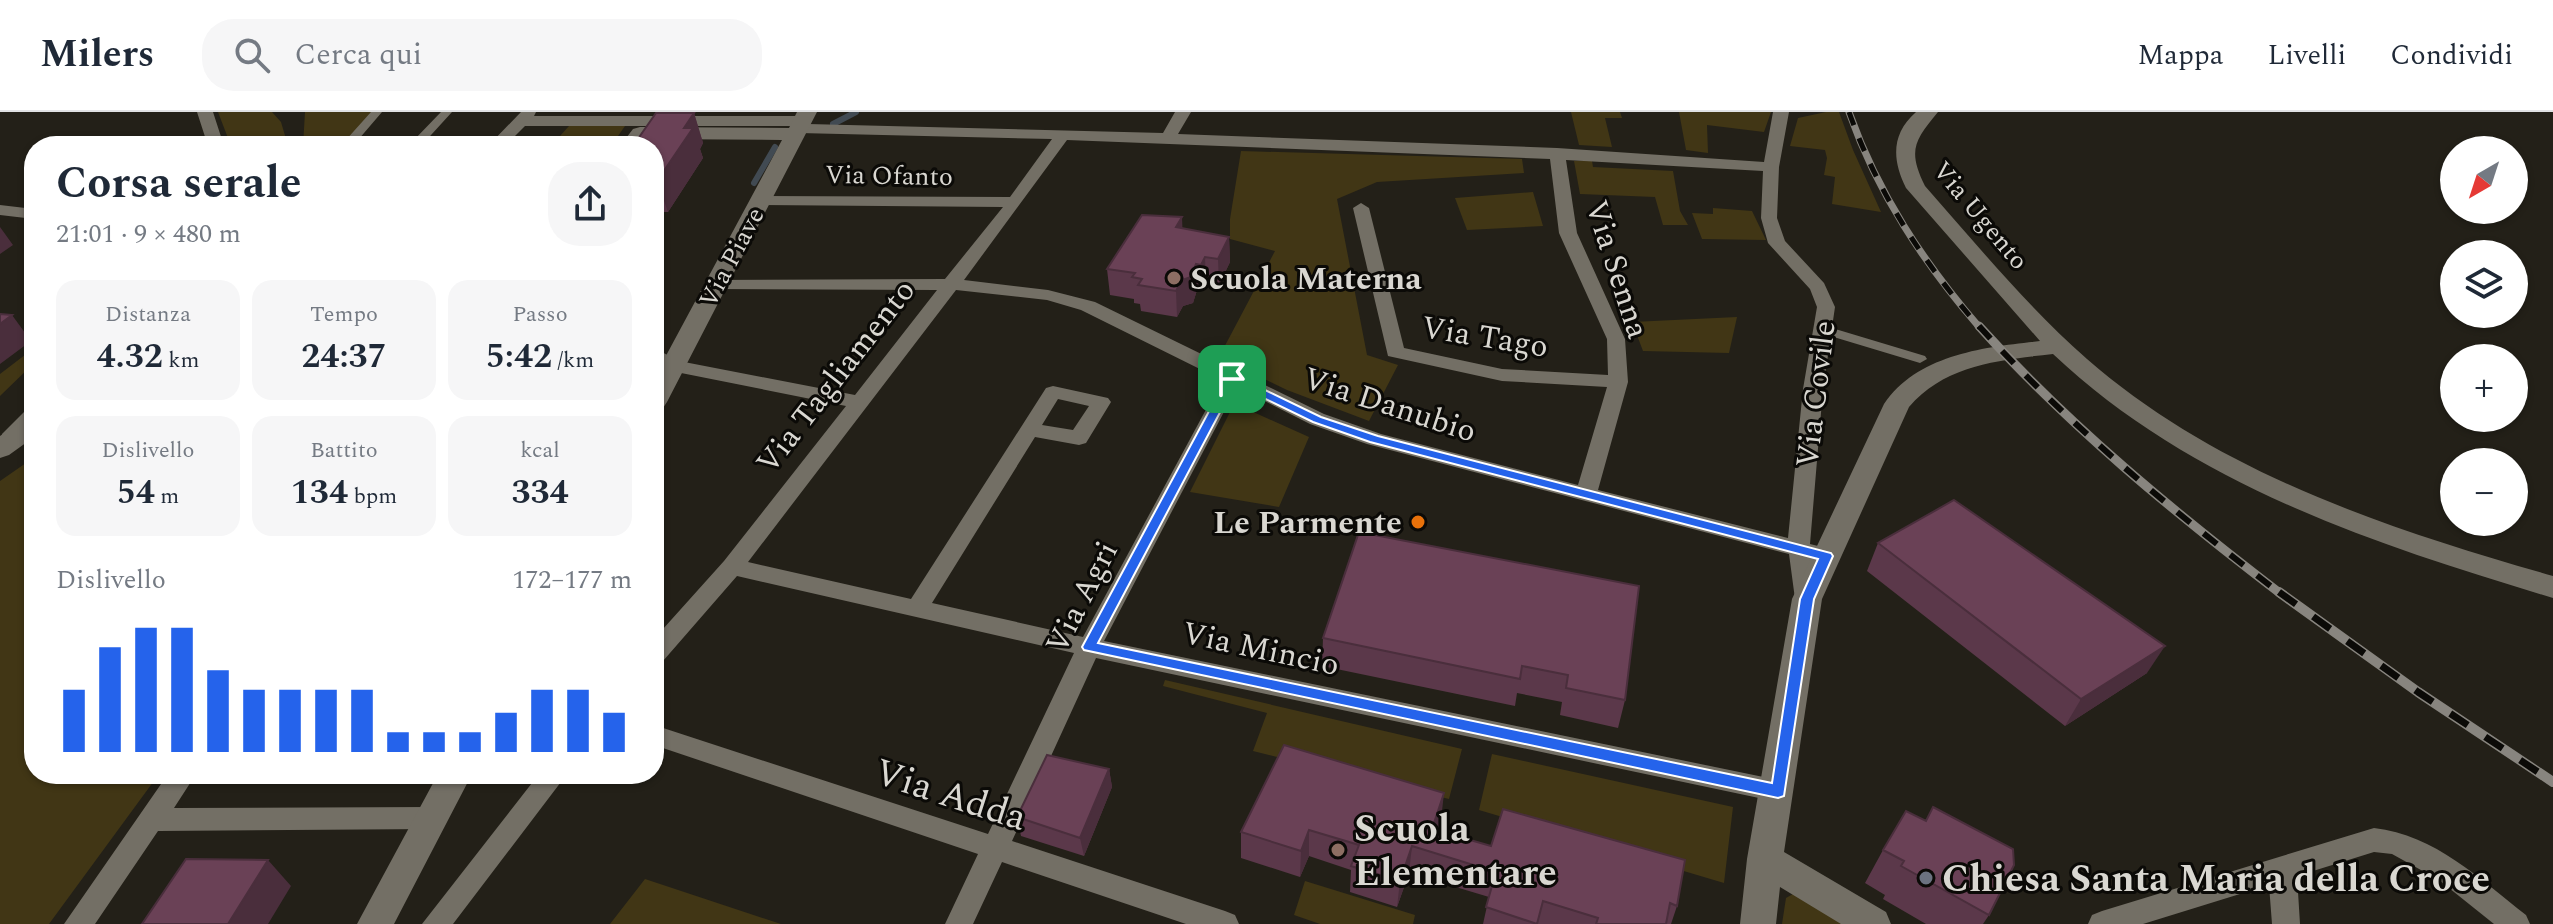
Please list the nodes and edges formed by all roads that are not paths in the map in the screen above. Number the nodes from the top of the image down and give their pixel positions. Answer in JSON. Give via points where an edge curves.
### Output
{"nodes":[{"id":1,"x":205,"y":112,"type":"edge"},
{"id":2,"x":377,"y":112,"type":"edge"},
{"id":3,"x":447,"y":112,"type":"edge"},
{"id":4,"x":1183,"y":112,"type":"edge"},
{"id":5,"x":1781,"y":112,"type":"edge"},
{"id":6,"x":1928,"y":112,"type":"edge"},
{"id":7,"x":525,"y":117,"type":"edge"},
{"id":8,"x":801,"y":124,"type":"edge"},
{"id":9,"x":644,"y":128,"type":"edge"},
{"id":10,"x":1063,"y":134,"type":"junction"},
{"id":11,"x":213,"y":136,"type":"edge"},
{"id":12,"x":355,"y":136,"type":"edge"},
{"id":13,"x":424,"y":136,"type":"edge"},
{"id":14,"x":506,"y":136,"type":"edge"},
{"id":15,"x":1167,"y":140,"type":"junction"},
{"id":16,"x":1557,"y":153,"type":"junction"},
{"id":17,"x":1771,"y":167,"type":"junction"},
{"id":18,"x":762,"y":200,"type":"junction"},
{"id":19,"x":1015,"y":202,"type":"junction"},
{"id":20,"x":1361,"y":208,"type":"dead end"},
{"id":21,"x":0,"y":210,"type":"edge"},
{"id":22,"x":24,"y":213,"type":"edge"},
{"id":23,"x":717,"y":284,"type":"junction"},
{"id":24,"x":948,"y":286,"type":"junction"},
{"id":25,"x":1822,"y":329,"type":"junction"},
{"id":26,"x":2058,"y":346,"type":"junction"},
{"id":27,"x":664,"y":359,"type":"edge"},
{"id":28,"x":1920,"y":359,"type":"dead end"},
{"id":29,"x":664,"y":360,"type":"edge"},
{"id":30,"x":1232,"y":379,"type":"junction"},
{"id":31,"x":1618,"y":382,"type":"junction"},
{"id":32,"x":858,"y":402,"type":"junction"},
{"id":33,"x":24,"y":424,"type":"edge"},
{"id":34,"x":1029,"y":429,"type":"dead end"},
{"id":35,"x":24,"y":431,"type":"edge"},
{"id":36,"x":24,"y":446,"type":"edge"},
{"id":37,"x":2,"y":447,"type":"edge"},
{"id":38,"x":1586,"y":496,"type":"junction"},
{"id":39,"x":1812,"y":552,"type":"junction"},
{"id":40,"x":732,"y":567,"type":"junction"},
{"id":41,"x":2553,"y":587,"type":"edge"},
{"id":42,"x":918,"y":607,"type":"junction"},
{"id":43,"x":664,"y":644,"type":"edge"},
{"id":44,"x":1089,"y":647,"type":"junction"},
{"id":45,"x":664,"y":738,"type":"edge"},
{"id":46,"x":176,"y":784,"type":"edge"},
{"id":47,"x":450,"y":784,"type":"edge"},
{"id":48,"x":546,"y":784,"type":"edge"},
{"id":49,"x":1778,"y":791,"type":"junction"},
{"id":50,"x":432,"y":818,"type":"junction"},
{"id":51,"x":150,"y":820,"type":"junction"},
{"id":52,"x":996,"y":849,"type":"junction"},
{"id":53,"x":1765,"y":859,"type":"junction"},
{"id":54,"x":2282,"y":868,"type":"junction"},
{"id":55,"x":78,"y":924,"type":"edge"},
{"id":56,"x":375,"y":924,"type":"edge"},
{"id":57,"x":436,"y":924,"type":"edge"},
{"id":58,"x":959,"y":924,"type":"edge"},
{"id":59,"x":1225,"y":924,"type":"edge"},
{"id":60,"x":1758,"y":924,"type":"edge"},
{"id":61,"x":1873,"y":924,"type":"edge"},
{"id":62,"x":2102,"y":924,"type":"edge"},
{"id":63,"x":2286,"y":924,"type":"edge"},
{"id":64,"x":2516,"y":924,"type":"edge"}],
"edges":[{"from":1,"to":11,"type":"street"},
{"from":2,"to":12,"type":"street"},
{"from":3,"to":13,"type":"street"},
{"from":4,"to":15,"type":"street"},
{"from":5,"to":17,"type":"street","name":"Via Covile"},
{"from":6,"to":26,"type":"street","name":"Via Ugento","via":[[1906,140],[1909,175]]},
{"from":7,"to":9,"type":"street"},
{"from":7,"to":14,"type":"street"},
{"from":8,"to":9,"type":"street"},
{"from":8,"to":10,"type":"street"},
{"from":8,"to":18,"type":"street","name":"Via Piave"},
{"from":10,"to":15,"type":"street"},
{"from":10,"to":19,"type":"street","name":"Via Tagliamento"},
{"from":15,"to":16,"type":"street"},
{"from":16,"to":17,"type":"street"},
{"from":16,"to":31,"type":"street","name":"Via Senna","via":[[1568,233],[1616,339]]},
{"from":17,"to":25,"type":"street","name":"Via Covile","via":[[1769,218],[1777,243],[1818,287],[1826,307]]},
{"from":18,"to":19,"type":"street","name":"Via Ofanto"},
{"from":18,"to":23,"type":"street","name":"Via Piave"},
{"from":19,"to":24,"type":"street","name":"Via Tagliamento"},
{"from":20,"to":31,"type":"street","name":"Via Tago","via":[[1395,352],[1502,375]]},
{"from":21,"to":22,"type":"street"},
{"from":23,"to":24,"type":"street","name":"Via Danubio"},
{"from":23,"to":27,"type":"street","name":"Via Piave"},
{"from":24,"to":30,"type":"street","name":"Via Danubio","via":[[1041,293],[1088,306]]},
{"from":24,"to":32,"type":"street","name":"Via Tagliamento"},
{"from":25,"to":28,"type":"street"},
{"from":25,"to":39,"type":"street","name":"Via Covile","via":[[1813,389]]},
{"from":26,"to":39,"type":"street","via":[[1993,354],[1932,373],[1908,388]]},
{"from":26,"to":41,"type":"street","name":"Via Ugento","via":[[2149,420],[2263,484],[2370,530]]},
{"from":29,"to":32,"type":"street"},
{"from":30,"to":38,"type":"street","name":"Via Danubio","via":[[1374,439]]},
{"from":30,"to":44,"type":"street","name":"Via Agri"},
{"from":31,"to":38,"type":"street","name":"Via Senna"},
{"from":32,"to":40,"type":"street","name":"Via Tagliamento"},
{"from":33,"to":37,"type":"street"},
{"from":34,"to":42,"type":"street"},
{"from":35,"to":37,"type":"street"},
{"from":36,"to":37,"type":"street"},
{"from":38,"to":39,"type":"street","name":"Via Danubio"},
{"from":39,"to":49,"type":"street","name":"Via Covile"},
{"from":40,"to":42,"type":"street","name":"Via Mincio"},
{"from":40,"to":43,"type":"street","name":"Via Tagliamento"},
{"from":42,"to":44,"type":"street","name":"Via Mincio"},
{"from":44,"to":49,"type":"street","name":"Via Mincio"},
{"from":44,"to":52,"type":"street","name":"Via Agri"},
{"from":45,"to":52,"type":"street","name":"Via Adda"},
{"from":46,"to":51,"type":"street"},
{"from":47,"to":50,"type":"street"},
{"from":48,"to":57,"type":"street"},
{"from":49,"to":53,"type":"street","name":"Via Covile"},
{"from":50,"to":51,"type":"street"},
{"from":50,"to":56,"type":"street"},
{"from":51,"to":55,"type":"street"},
{"from":52,"to":58,"type":"street","name":"Via Agri"},
{"from":52,"to":59,"type":"street","name":"Via Adda"},
{"from":53,"to":60,"type":"street","name":"Via Covile"},
{"from":53,"to":61,"type":"street"},
{"from":54,"to":62,"type":"street"},
{"from":54,"to":63,"type":"street"},
{"from":54,"to":64,"type":"street","via":[[2388,840],[2427,857]]}]}
